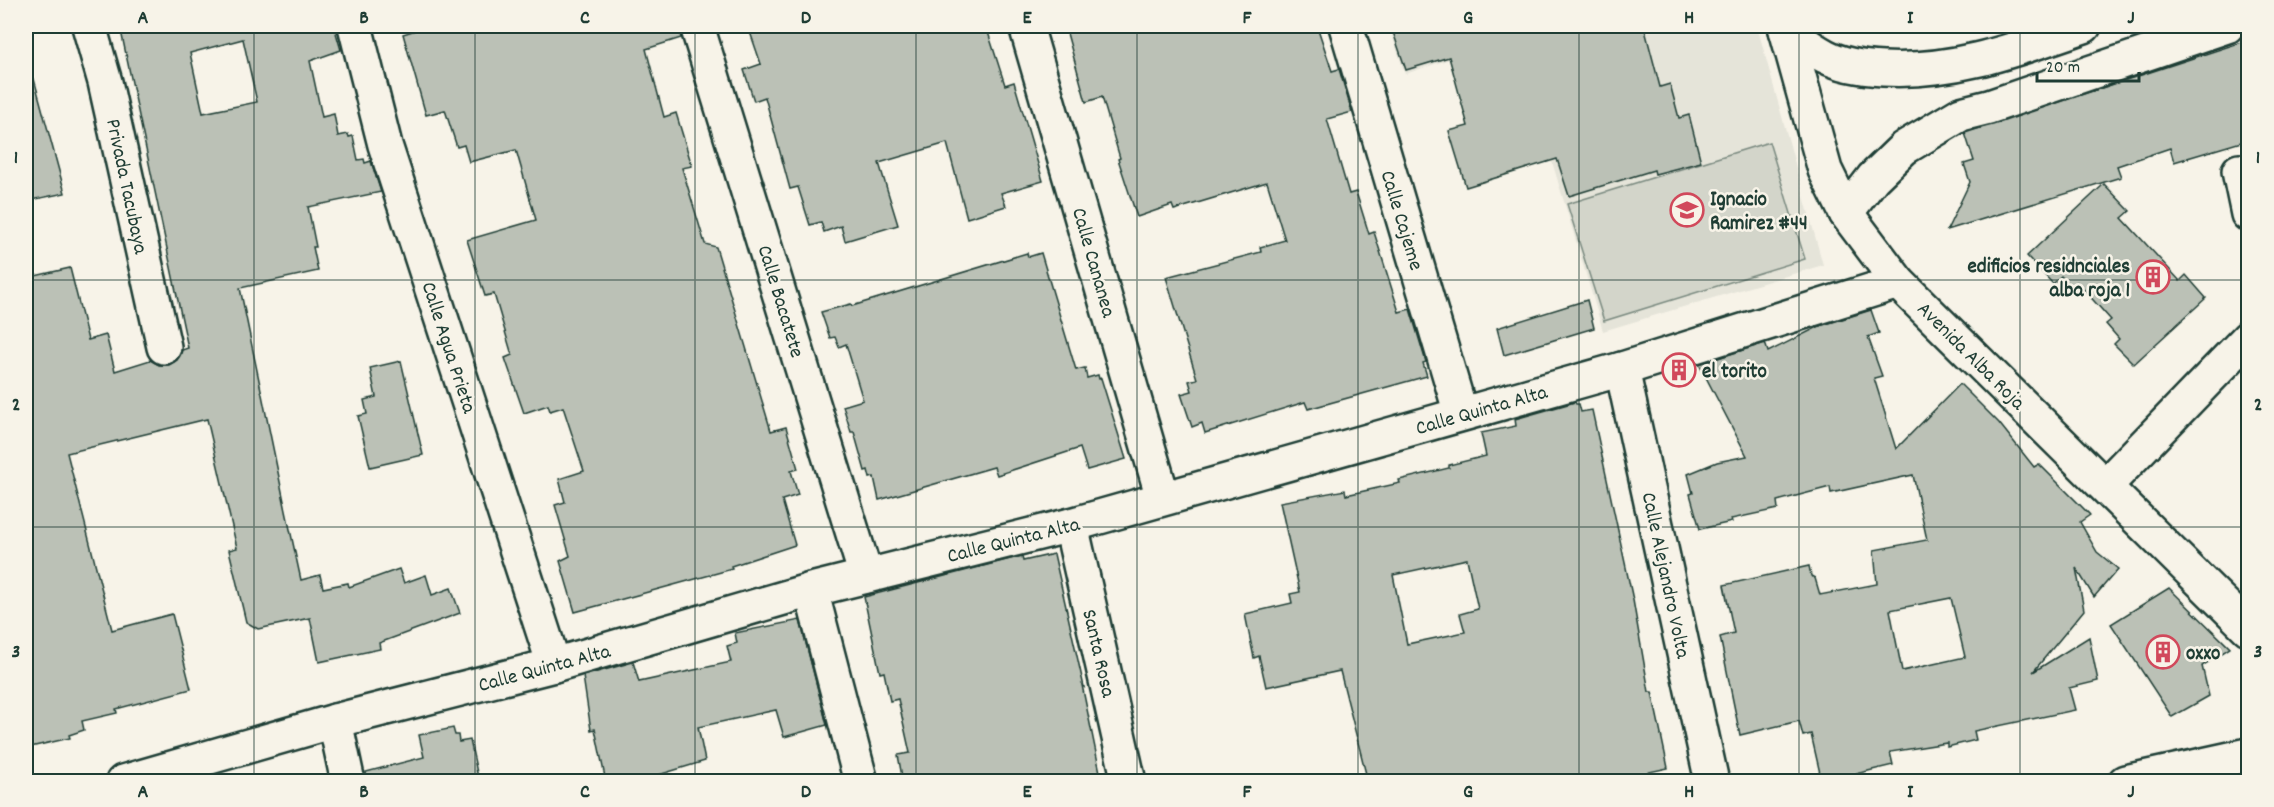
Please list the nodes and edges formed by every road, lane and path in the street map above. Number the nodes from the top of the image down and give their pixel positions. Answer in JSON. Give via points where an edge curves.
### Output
{"nodes":[{"id":1,"x":89,"y":26,"type":"edge"},
{"id":2,"x":355,"y":26,"type":"edge"},
{"id":3,"x":697,"y":26,"type":"edge"},
{"id":4,"x":1026,"y":26,"type":"edge"},
{"id":5,"x":1346,"y":26,"type":"edge"},
{"id":6,"x":2084,"y":26,"type":"edge"},
{"id":7,"x":2228,"y":26,"type":"edge"},
{"id":8,"x":1785,"y":28,"type":"edge"},
{"id":9,"x":2239,"y":171,"type":"dead end"},
{"id":10,"x":1846,"y":213,"type":"junction"},
{"id":11,"x":2248,"y":214,"type":"edge"},
{"id":12,"x":1898,"y":282,"type":"junction"},
{"id":13,"x":2248,"y":339,"type":"edge"},
{"id":14,"x":164,"y":347,"type":"dead end"},
{"id":15,"x":1622,"y":369,"type":"junction"},
{"id":16,"x":1461,"y":414,"type":"junction"},
{"id":17,"x":2105,"y":486,"type":"junction"},
{"id":18,"x":1162,"y":498,"type":"junction"},
{"id":19,"x":1071,"y":525,"type":"junction"},
{"id":20,"x":866,"y":576,"type":"junction"},
{"id":21,"x":811,"y":590,"type":"junction"},
{"id":22,"x":2248,"y":628,"type":"edge"},
{"id":23,"x":554,"y":665,"type":"junction"},
{"id":24,"x":335,"y":721,"type":"junction"},
{"id":25,"x":2248,"y":754,"type":"edge"},
{"id":26,"x":123,"y":782,"type":"edge"},
{"id":27,"x":348,"y":782,"type":"edge"},
{"id":28,"x":861,"y":782,"type":"edge"},
{"id":29,"x":1129,"y":782,"type":"edge"},
{"id":30,"x":1712,"y":782,"type":"edge"},
{"id":31,"x":2125,"y":782,"type":"edge"}],
"edges":[{"from":1,"to":14,"type":"street","name":"Privada Tacubaya"},
{"from":2,"to":23,"type":"street","name":"Calle Agua Prieta","via":[[385,145]]},
{"from":3,"to":20,"type":"street","name":"Calle Bacatete"},
{"from":4,"to":18,"type":"street","name":"Calle Cananea"},
{"from":5,"to":16,"type":"street","name":"Calle Cajeme"},
{"from":6,"to":8,"type":"street","via":[[1992,57],[1900,70],[1862,68],[1826,57]]},
{"from":7,"to":10,"type":"street","via":[[1961,114],[1904,148],[1873,178]]},
{"from":8,"to":10,"type":"street","name":"Avenida Alba Roja","via":[[1825,170]]},
{"from":9,"to":11,"type":"street"},
{"from":10,"to":12,"type":"street","name":"Avenida Alba Roja"},
{"from":12,"to":15,"type":"street","name":"Calle Quinta Alta"},
{"from":12,"to":17,"type":"street","name":"Avenida Alba Roja"},
{"from":13,"to":17,"type":"street"},
{"from":15,"to":16,"type":"street","name":"Calle Quinta Alta"},
{"from":15,"to":30,"type":"street","name":"Calle Alejandro Volta"},
{"from":16,"to":18,"type":"street","name":"Calle Quinta Alta"},
{"from":17,"to":22,"type":"street","name":"Avenida Alba Roja"},
{"from":18,"to":19,"type":"street","name":"Calle Quinta Alta"},
{"from":19,"to":20,"type":"street","name":"Calle Quinta Alta"},
{"from":19,"to":29,"type":"street","name":"Santa Rosa"},
{"from":20,"to":21,"type":"street","name":"Calle Quinta Alta"},
{"from":21,"to":23,"type":"street","name":"Calle Quinta Alta"},
{"from":21,"to":28,"type":"street"},
{"from":23,"to":24,"type":"street","name":"Calle Quinta Alta"},
{"from":24,"to":26,"type":"street","name":"Calle Quinta Alta"},
{"from":24,"to":27,"type":"street"},
{"from":25,"to":31,"type":"street"}]}
